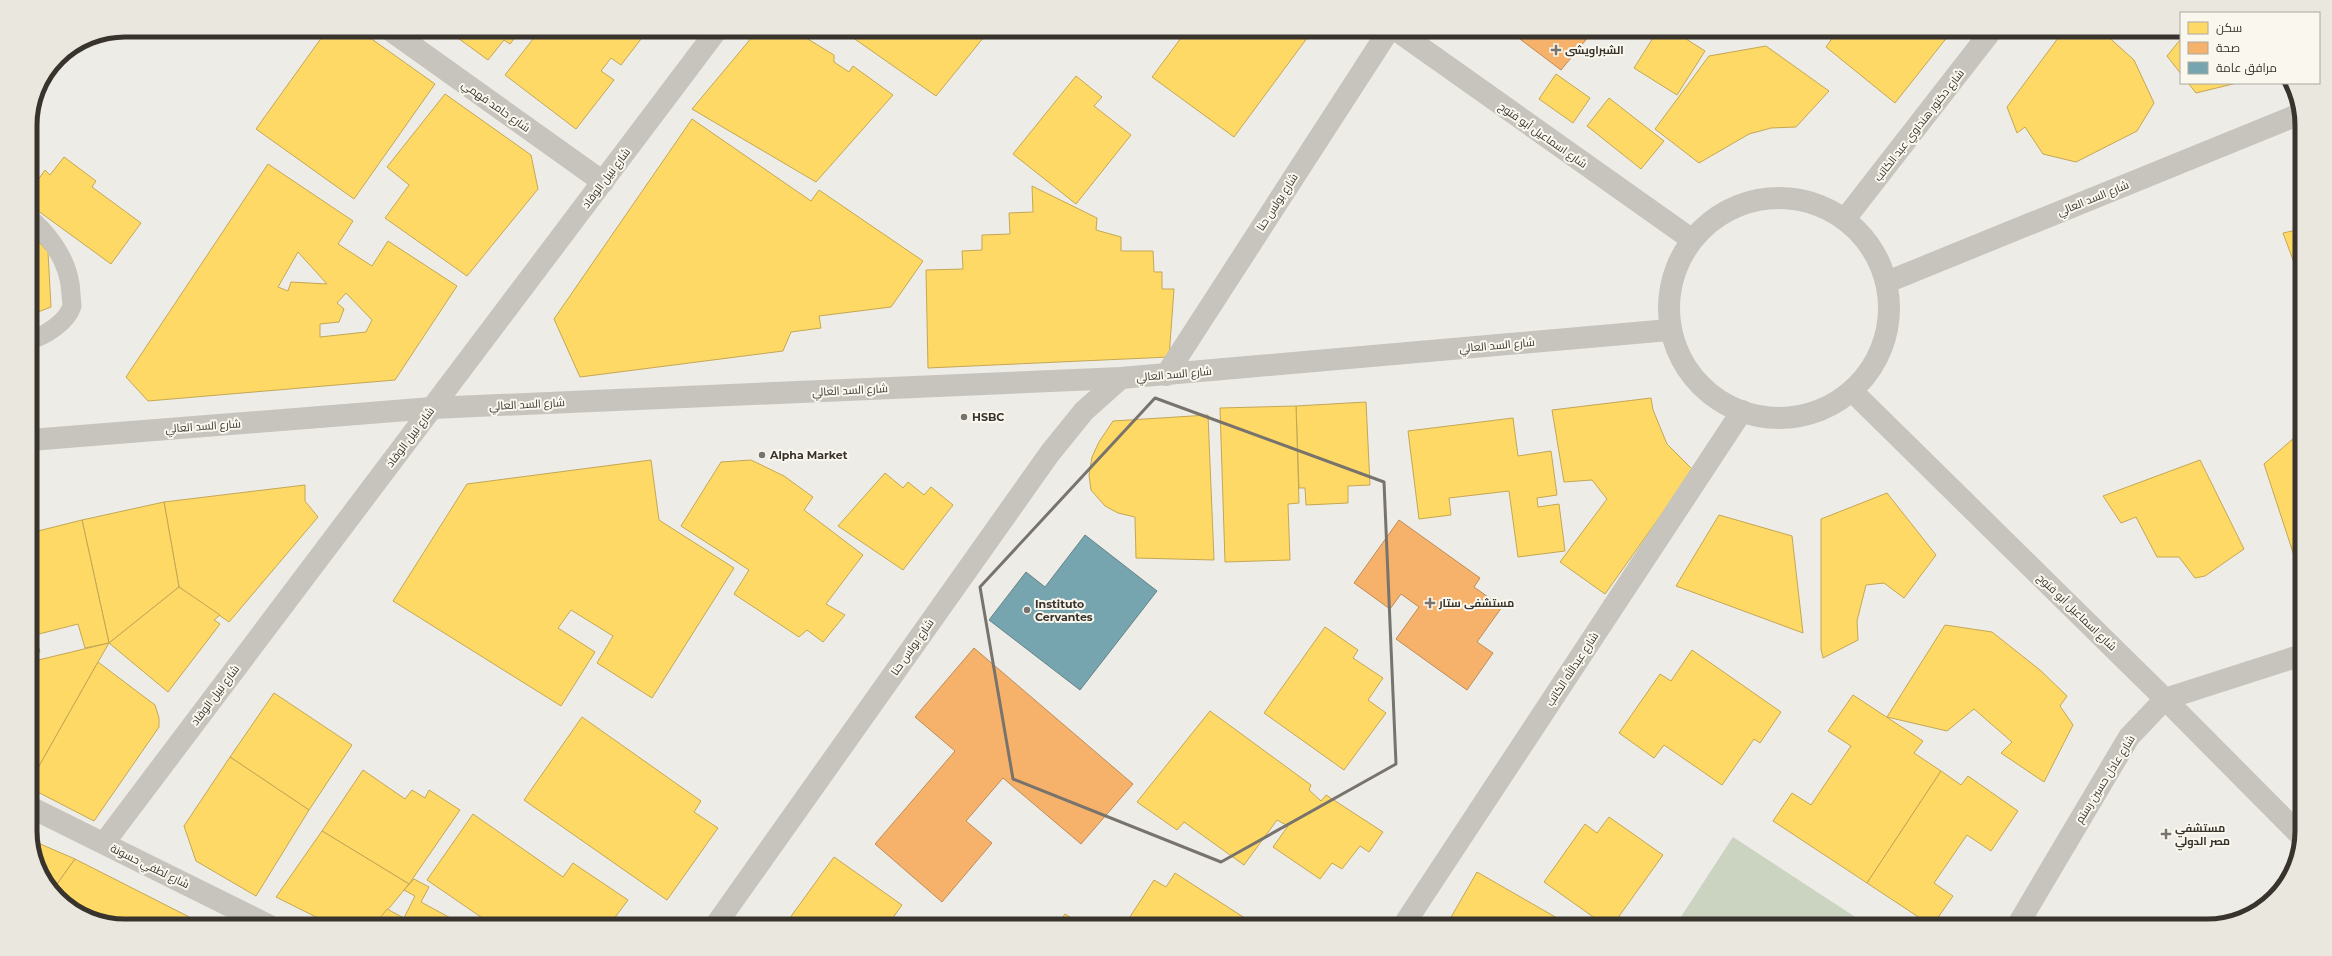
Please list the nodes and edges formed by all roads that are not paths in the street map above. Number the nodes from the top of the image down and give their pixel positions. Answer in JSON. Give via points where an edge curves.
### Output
{"nodes":[{"id":1,"x":400,"y":37,"type":"edge"},
{"id":2,"x":712,"y":37,"type":"edge"},
{"id":3,"x":1384,"y":37,"type":"edge"},
{"id":4,"x":1406,"y":37,"type":"edge"},
{"id":5,"x":1987,"y":37,"type":"edge"},
{"id":6,"x":2294,"y":116,"type":"edge"},
{"id":7,"x":603,"y":182,"type":"junction"},
{"id":8,"x":1845,"y":219,"type":"junction"},
{"id":9,"x":37,"y":224,"type":"edge"},
{"id":10,"x":1691,"y":239,"type":"junction"},
{"id":11,"x":1886,"y":282,"type":"junction"},
{"id":12,"x":1669,"y":330,"type":"junction"},
{"id":13,"x":37,"y":337,"type":"edge"},
{"id":14,"x":1166,"y":375,"type":"junction"},
{"id":15,"x":1121,"y":378,"type":"junction"},
{"id":16,"x":1852,"y":391,"type":"junction"},
{"id":17,"x":432,"y":408,"type":"junction"},
{"id":18,"x":1742,"y":411,"type":"junction"},
{"id":19,"x":37,"y":439,"type":"edge"},
{"id":20,"x":2295,"y":657,"type":"edge"},
{"id":21,"x":2166,"y":699,"type":"junction"},
{"id":22,"x":37,"y":810,"type":"edge"},
{"id":23,"x":2295,"y":830,"type":"edge"},
{"id":24,"x":104,"y":843,"type":"junction"},
{"id":25,"x":256,"y":919,"type":"edge"},
{"id":26,"x":720,"y":919,"type":"edge"},
{"id":27,"x":1408,"y":919,"type":"edge"},
{"id":28,"x":2021,"y":919,"type":"edge"}],
"edges":[{"from":1,"to":7,"type":"street","name":"شارع حامد فهمي"},
{"from":2,"to":7,"type":"street","name":"شارع نبيل الوقاد"},
{"from":3,"to":14,"type":"street","name":"شارع بولس حنا"},
{"from":4,"to":10,"type":"street","name":"شارع اسماعيل أبو فتوح"},
{"from":5,"to":8,"type":"street","name":"شارع دكتور هنداوي عبد الكاتب"},
{"from":6,"to":11,"type":"street","name":"شارع السد العالي"},
{"from":7,"to":17,"type":"street","name":"شارع نبيل الوقاد"},
{"from":8,"to":10,"type":"street","via":[[1815,203],[1781,197],[1748,202],[1717,216]]},
{"from":8,"to":11,"type":"street","via":[[1864,237],[1878,258]]},
{"from":9,"to":13,"type":"lane","via":[[60,255],[71,282],[72,306],[57,327]]},
{"from":10,"to":12,"type":"street","via":[[1670,282]]},
{"from":11,"to":16,"type":"street","via":[[1890,312],[1884,341],[1871,368]]},
{"from":12,"to":14,"type":"street","name":"شارع السد العالي"},
{"from":12,"to":18,"type":"street","via":[[1679,358],[1695,382],[1718,401]]},
{"from":14,"to":15,"type":"street","name":"شارع السد العالي"},
{"from":15,"to":17,"type":"street","name":"شارع السد العالي"},
{"from":15,"to":26,"type":"street","name":"شارع بولس حنا","via":[[1084,411],[1050,453]]},
{"from":16,"to":18,"type":"street","via":[[1821,410],[1786,419],[1751,415]]},
{"from":16,"to":21,"type":"street","name":"شارع اسماعيل أبو فتوح"},
{"from":17,"to":19,"type":"street","name":"شارع السد العالي"},
{"from":17,"to":24,"type":"street","name":"شارع نبيل الوقاد"},
{"from":18,"to":27,"type":"street","name":"شارع عبدالله الكاتب"},
{"from":20,"to":21,"type":"street","name":"شارع عادل حسين رستم"},
{"from":21,"to":23,"type":"street","name":"شارع اسماعيل أبو فتوح"},
{"from":21,"to":28,"type":"street","name":"شارع عادل حسين رستم","via":[[2129,738]]},
{"from":22,"to":24,"type":"street","name":"شارع لطفي حسونة"},
{"from":24,"to":25,"type":"street","name":"شارع لطفي حسونة"}]}
